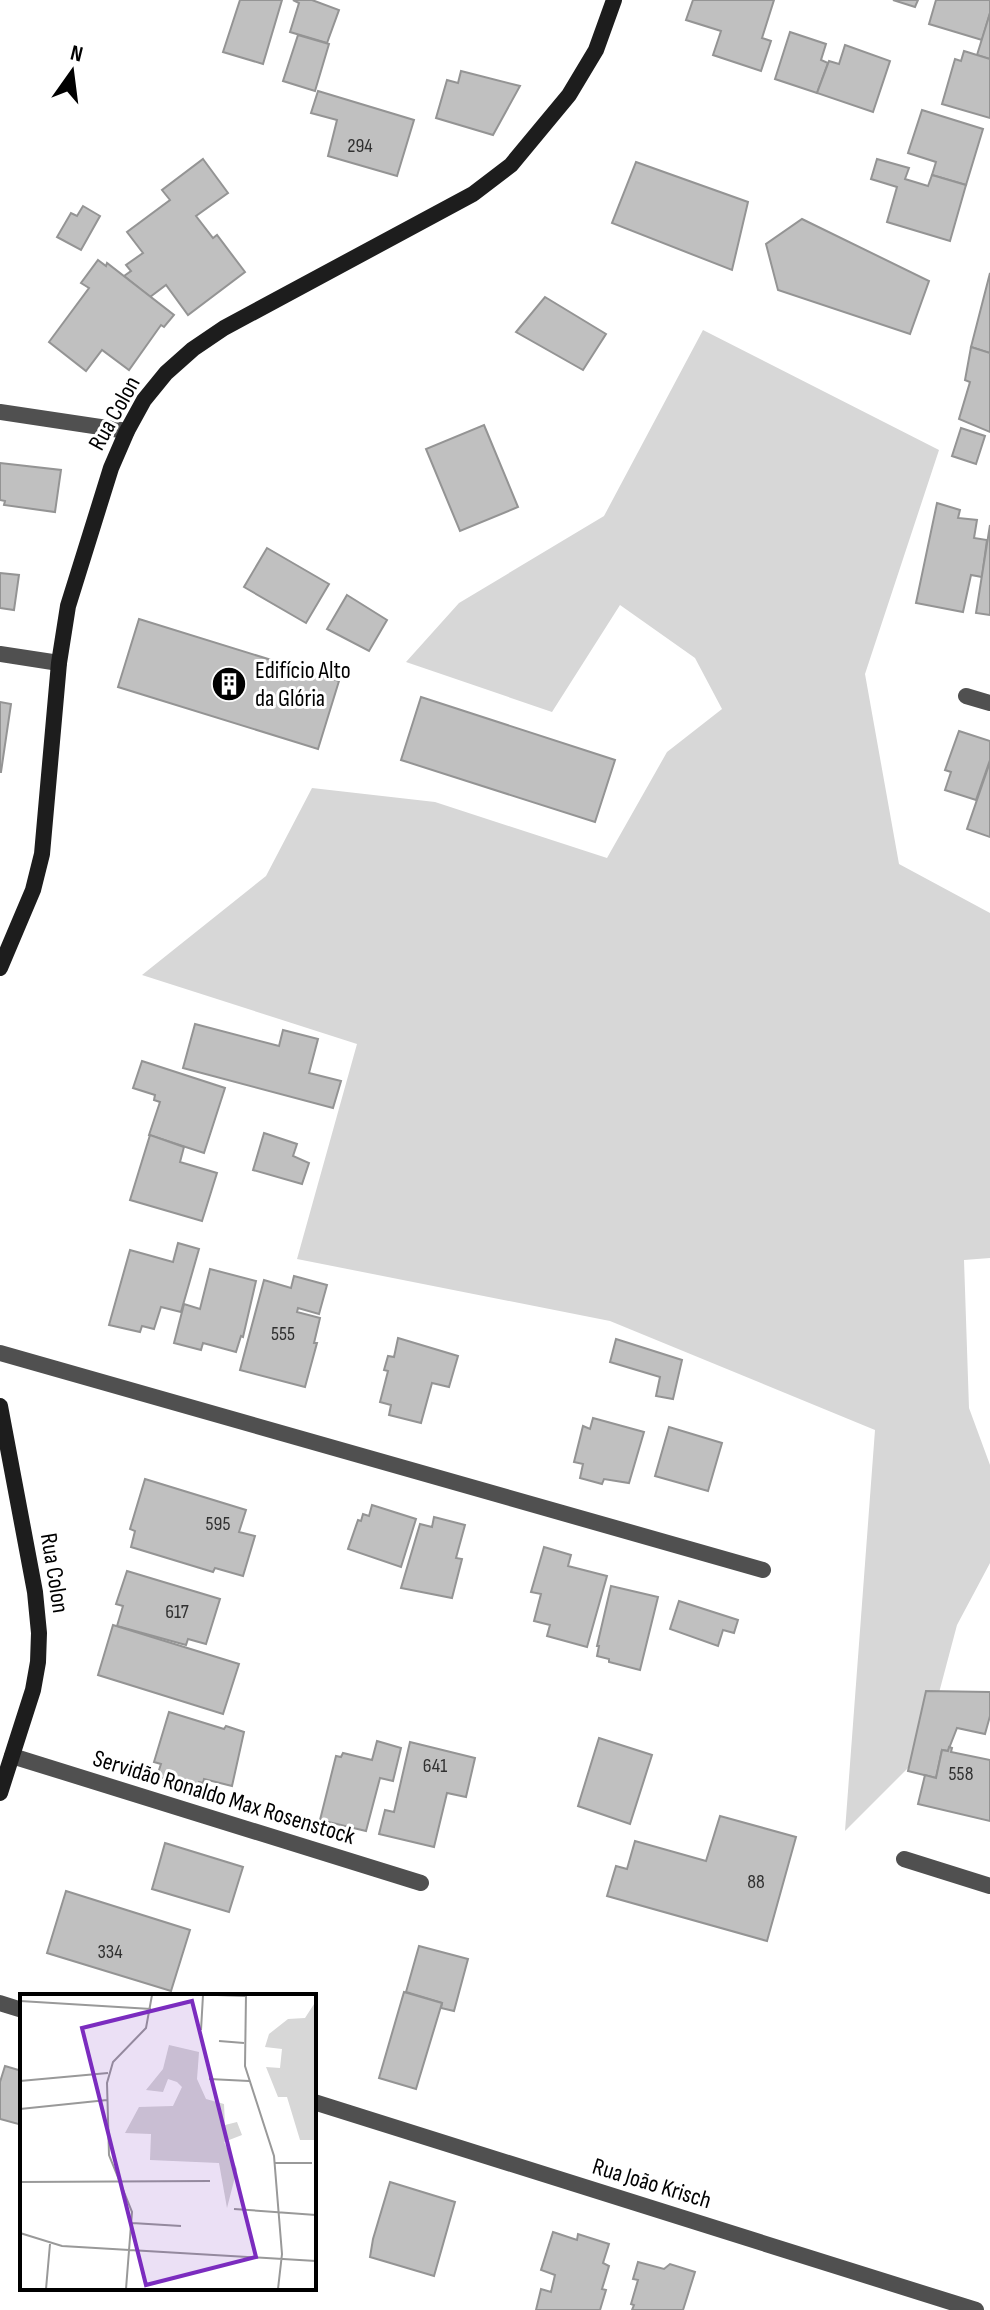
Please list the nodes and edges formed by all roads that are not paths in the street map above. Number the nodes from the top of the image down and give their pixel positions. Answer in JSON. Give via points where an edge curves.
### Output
{"nodes":[{"id":1,"x":614,"y":0,"type":"edge"},
{"id":2,"x":0,"y":412,"type":"edge"},
{"id":3,"x":127,"y":431,"type":"junction"},
{"id":4,"x":0,"y":654,"type":"edge"},
{"id":5,"x":59,"y":663,"type":"junction"},
{"id":6,"x":966,"y":696,"type":"dead end"},
{"id":7,"x":990,"y":703,"type":"edge"},
{"id":8,"x":0,"y":968,"type":"edge"},
{"id":9,"x":0,"y":1353,"type":"edge"},
{"id":10,"x":0,"y":1406,"type":"edge"},
{"id":11,"x":763,"y":1570,"type":"dead end"},
{"id":12,"x":12,"y":1756,"type":"junction"},
{"id":13,"x":0,"y":1793,"type":"edge"},
{"id":14,"x":904,"y":1859,"type":"dead end"},
{"id":15,"x":421,"y":1883,"type":"dead end"},
{"id":16,"x":990,"y":1886,"type":"edge"},
{"id":17,"x":0,"y":2003,"type":"edge"},
{"id":18,"x":20,"y":2009,"type":"edge"},
{"id":19,"x":316,"y":2103,"type":"edge"},
{"id":20,"x":976,"y":2310,"type":"edge"}],
"edges":[{"from":1,"to":3,"type":"street","name":"Rua Colon","via":[[596,50],[569,95],[511,165],[473,194],[193,349],[144,400]]},
{"from":2,"to":3,"type":"street"},
{"from":3,"to":5,"type":"street","name":"Rua Colon","via":[[79,564]]},
{"from":4,"to":5,"type":"street"},
{"from":5,"to":8,"type":"street","name":"Rua Colon","via":[[42,854],[33,890]]},
{"from":6,"to":7,"type":"street"},
{"from":9,"to":11,"type":"street"},
{"from":10,"to":12,"type":"street","name":"Rua Colon","via":[[39,1633],[33,1690]]},
{"from":12,"to":13,"type":"street","name":"Rua Colon"},
{"from":12,"to":15,"type":"street","name":"Servidão Ronaldo Max Rosenstock"},
{"from":14,"to":16,"type":"street"},
{"from":17,"to":18,"type":"street"},
{"from":19,"to":20,"type":"street","name":"Rua João Krisch"}]}
